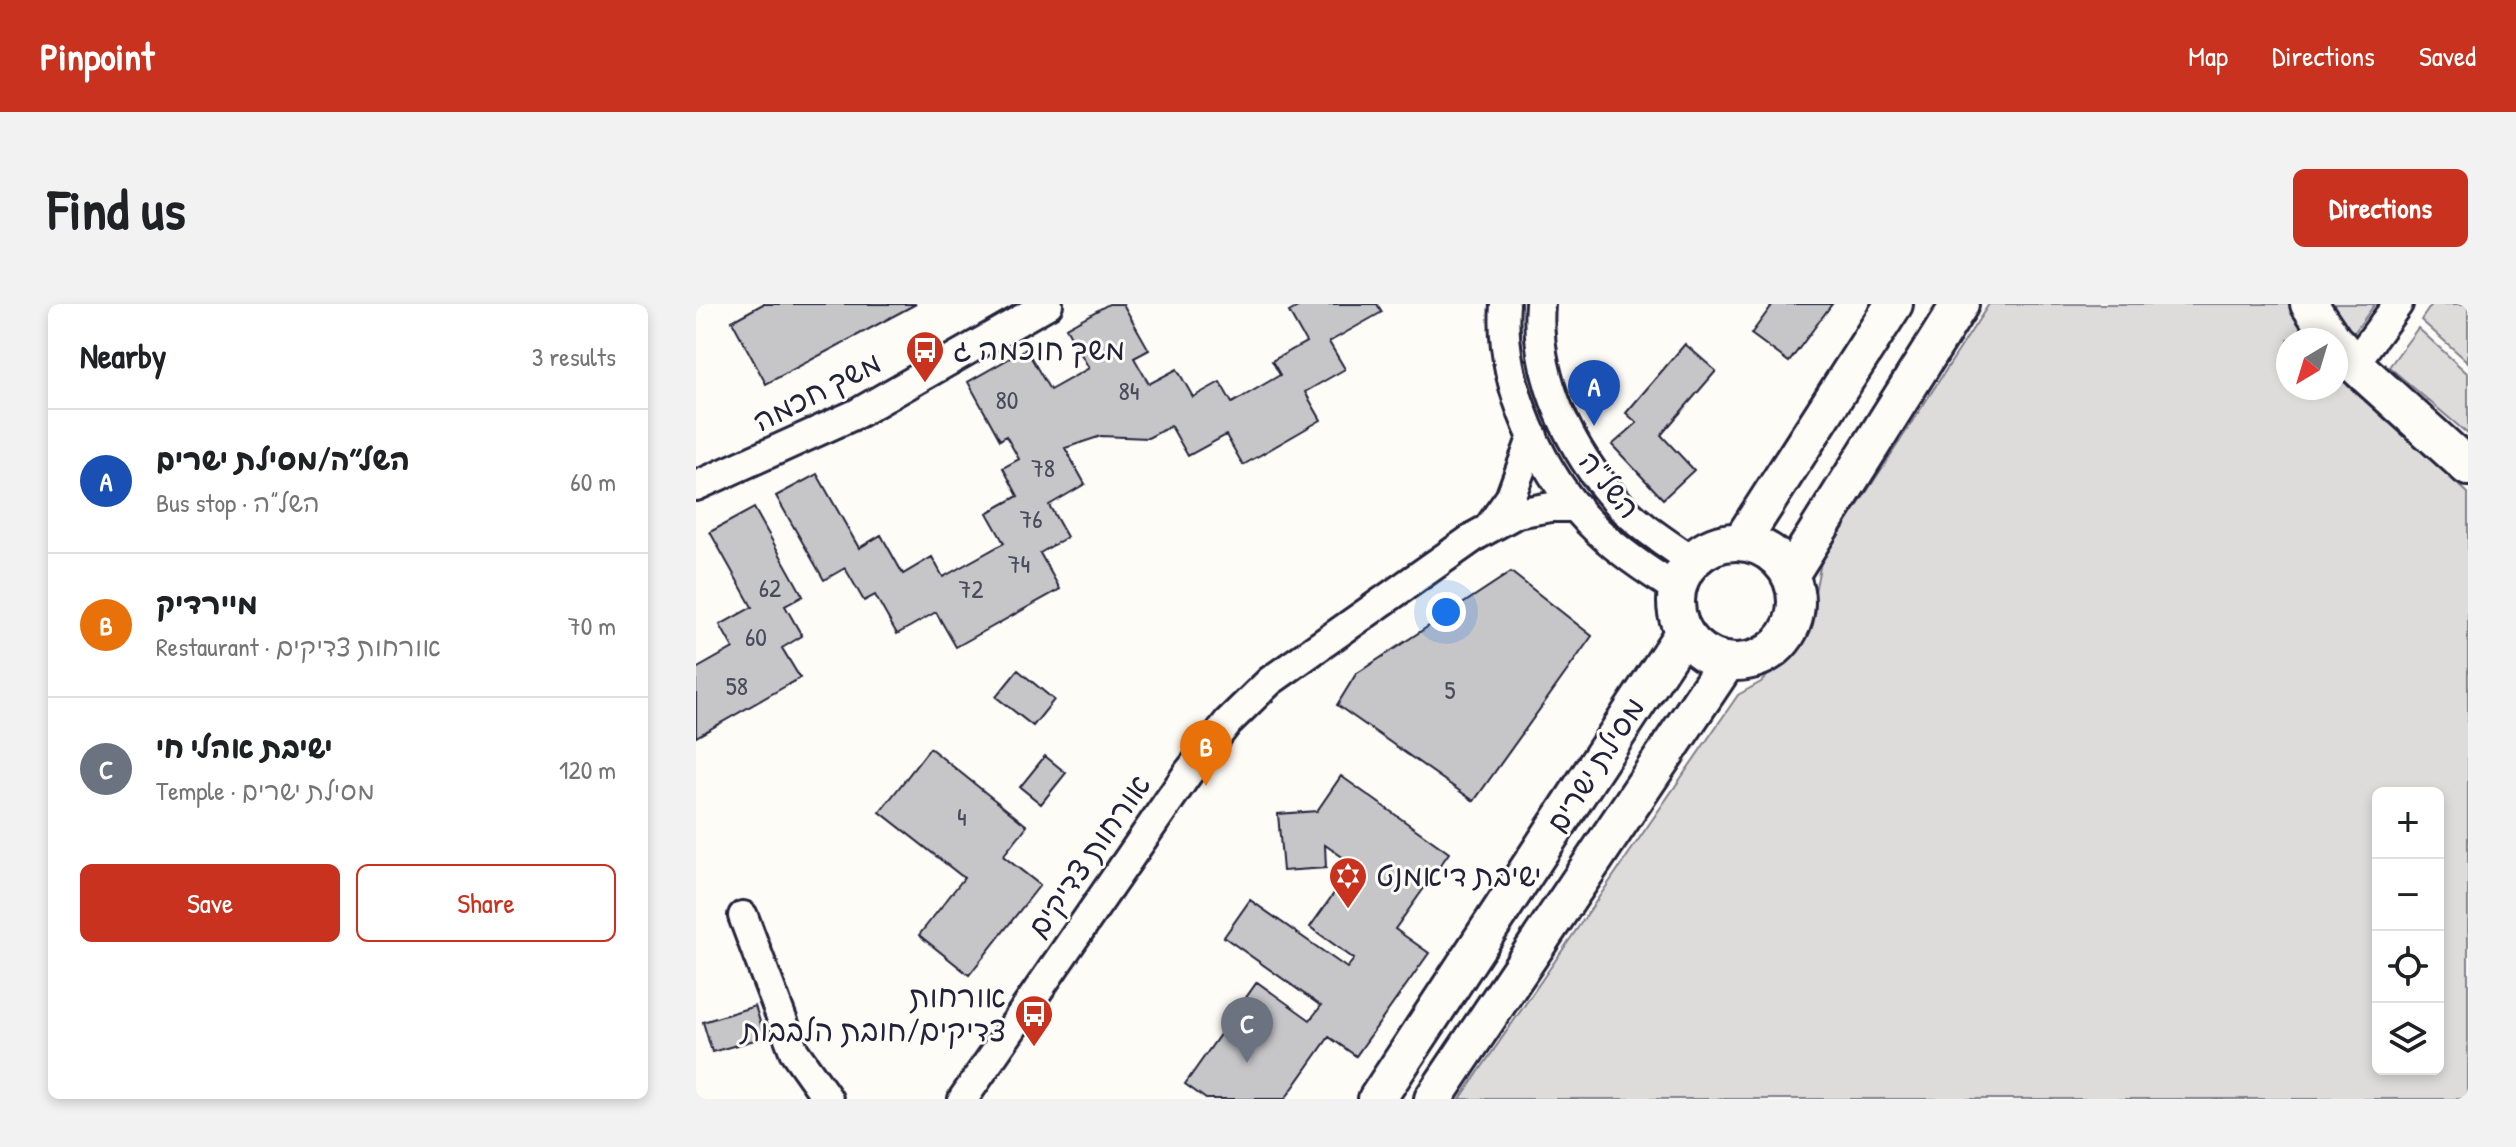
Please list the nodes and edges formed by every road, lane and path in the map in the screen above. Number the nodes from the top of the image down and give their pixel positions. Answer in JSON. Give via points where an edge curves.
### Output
{"nodes":[{"id":1,"x":1048,"y":304,"type":"edge"},
{"id":2,"x":1505,"y":304,"type":"edge"},
{"id":3,"x":1540,"y":304,"type":"edge"},
{"id":4,"x":1894,"y":304,"type":"edge"},
{"id":5,"x":1960,"y":304,"type":"edge"},
{"id":6,"x":2309,"y":304,"type":"edge"},
{"id":7,"x":2398,"y":304,"type":"edge"},
{"id":8,"x":2326,"y":328,"type":"edge"},
{"id":9,"x":2348,"y":343,"type":"edge"},
{"id":10,"x":2348,"y":356,"type":"edge"},
{"id":11,"x":1533,"y":436,"type":"junction"},
{"id":12,"x":2468,"y":467,"type":"edge"},
{"id":13,"x":696,"y":486,"type":"edge"},
{"id":14,"x":1577,"y":507,"type":"junction"},
{"id":15,"x":1487,"y":530,"type":"junction"},
{"id":16,"x":1741,"y":542,"type":"junction"},
{"id":17,"x":1684,"y":575,"type":"junction"},
{"id":18,"x":1790,"y":575,"type":"junction"},
{"id":19,"x":1684,"y":632,"type":"junction"},
{"id":20,"x":1727,"y":662,"type":"junction"},
{"id":21,"x":743,"y":916,"type":"dead end"},
{"id":22,"x":828,"y":1097,"type":"edge"},
{"id":23,"x":963,"y":1099,"type":"edge"},
{"id":24,"x":1377,"y":1099,"type":"edge"},
{"id":25,"x":1433,"y":1099,"type":"edge"}],
"edges":[{"from":1,"to":13,"type":"street","name":"משך חכמה","via":[[856,414]]},
{"from":2,"to":11,"type":"street","name":"השל\"ה","via":[[1506,348]]},
{"from":3,"to":17,"type":"street","via":[[1547,376],[1585,461],[1620,506],[1659,538]]},
{"from":4,"to":16,"type":"street"},
{"from":5,"to":18,"type":"street"},
{"from":6,"to":8,"type":"street"},
{"from":7,"to":9,"type":"street"},
{"from":10,"to":12,"type":"street"},
{"from":11,"to":14,"type":"street","name":"השל\"ה"},
{"from":11,"to":15,"type":"street","via":[[1510,498]]},
{"from":14,"to":15,"type":"street","via":[[1517,513]]},
{"from":14,"to":17,"type":"street","name":"השל\"ה","via":[[1616,548]]},
{"from":15,"to":23,"type":"street","name":"אורחות צדיקים","via":[[1270,681],[1228,722]]},
{"from":16,"to":17,"type":"street","via":[[1706,549]]},
{"from":16,"to":18,"type":"street","via":[[1769,552]]},
{"from":17,"to":19,"type":"street","via":[[1675,604]]},
{"from":18,"to":20,"type":"street","via":[[1796,607],[1785,638],[1760,658]]},
{"from":19,"to":20,"type":"street","via":[[1702,652]]},
{"from":19,"to":24,"type":"street","name":"מסילת ישרים"},
{"from":20,"to":25,"type":"street","name":"מסילת ישרים"},
{"from":21,"to":22,"type":"street","via":[[794,1051]]}]}
